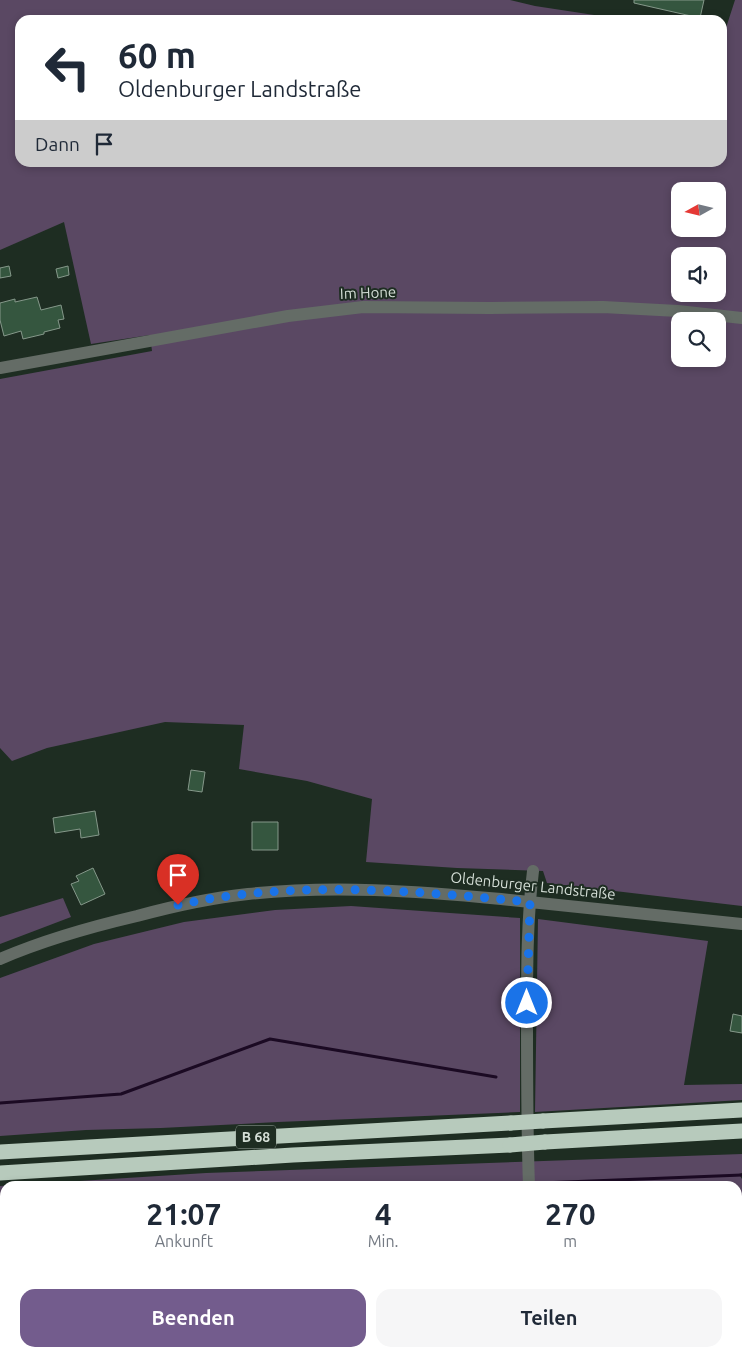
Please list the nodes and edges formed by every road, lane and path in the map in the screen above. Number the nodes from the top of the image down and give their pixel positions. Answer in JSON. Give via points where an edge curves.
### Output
{"nodes":[{"id":1,"x":742,"y":318,"type":"edge"},
{"id":2,"x":0,"y":368,"type":"edge"},
{"id":3,"x":533,"y":871,"type":"dead end"},
{"id":4,"x":530,"y":902,"type":"junction"},
{"id":5,"x":742,"y":924,"type":"edge"},
{"id":6,"x":0,"y":959,"type":"edge"},
{"id":7,"x":742,"y":1110,"type":"edge"},
{"id":8,"x":742,"y":1131,"type":"edge"},
{"id":9,"x":0,"y":1152,"type":"edge"},
{"id":10,"x":0,"y":1174,"type":"edge"},
{"id":11,"x":529,"y":1181,"type":"edge"}],
"edges":[{"from":1,"to":2,"type":"street","name":"Im Hone","via":[[604,307],[363,307],[288,316]]},
{"from":3,"to":4,"type":"street"},
{"from":4,"to":5,"type":"street","name":"Oldenburger Landstraße"},
{"from":4,"to":6,"type":"street","name":"Oldenburger Landstraße","via":[[356,890],[250,893],[178,905],[88,928]]},
{"from":4,"to":11,"type":"street","via":[[527,967]]},
{"from":7,"to":9,"type":"highway","number":"B 68","bridge":true},
{"from":8,"to":10,"type":"highway","number":"B 68","bridge":true}]}
